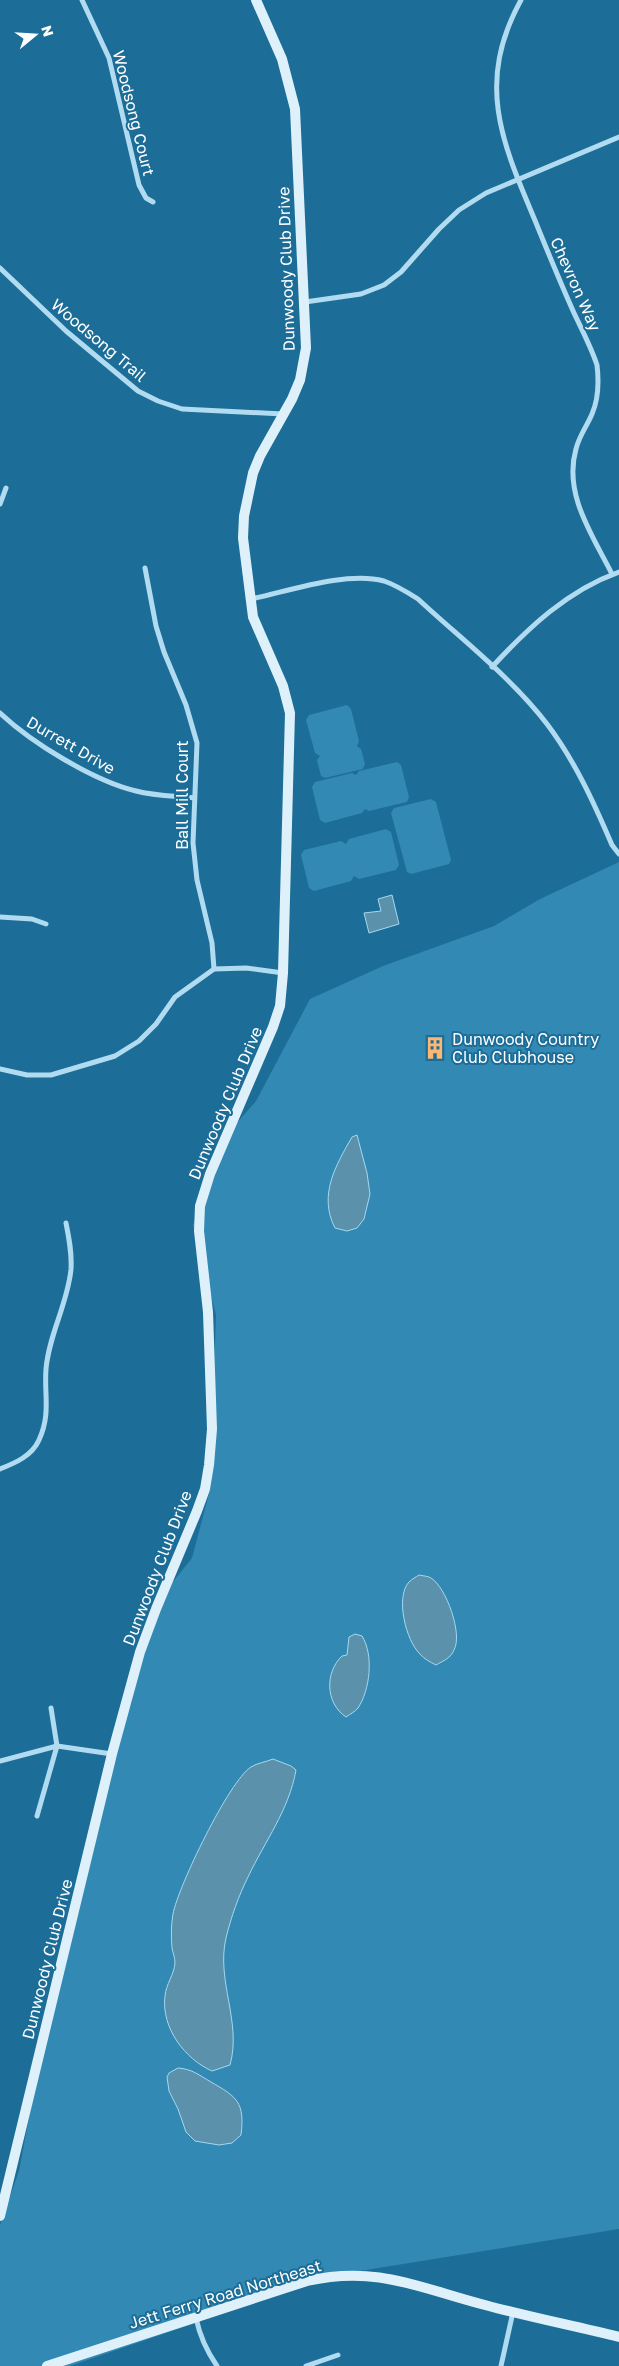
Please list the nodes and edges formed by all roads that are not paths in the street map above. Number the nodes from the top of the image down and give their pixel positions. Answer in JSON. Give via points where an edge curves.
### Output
{"nodes":[{"id":1,"x":82,"y":0,"type":"edge"},
{"id":2,"x":256,"y":0,"type":"edge"},
{"id":3,"x":520,"y":0,"type":"edge"},
{"id":4,"x":619,"y":137,"type":"edge"},
{"id":5,"x":518,"y":180,"type":"junction"},
{"id":6,"x":153,"y":202,"type":"dead end"},
{"id":7,"x":0,"y":268,"type":"edge"},
{"id":8,"x":305,"y":302,"type":"junction"},
{"id":9,"x":283,"y":414,"type":"junction"},
{"id":10,"x":6,"y":488,"type":"dead end"},
{"id":11,"x":0,"y":504,"type":"edge"},
{"id":12,"x":145,"y":568,"type":"dead end"},
{"id":13,"x":619,"y":572,"type":"edge"},
{"id":14,"x":612,"y":574,"type":"junction"},
{"id":15,"x":251,"y":599,"type":"junction"},
{"id":16,"x":492,"y":667,"type":"junction"},
{"id":17,"x":0,"y":713,"type":"edge"},
{"id":18,"x":194,"y":798,"type":"junction"},
{"id":19,"x":619,"y":854,"type":"edge"},
{"id":20,"x":0,"y":917,"type":"edge"},
{"id":21,"x":46,"y":924,"type":"dead end"},
{"id":22,"x":214,"y":969,"type":"junction"},
{"id":23,"x":283,"y":973,"type":"junction"},
{"id":24,"x":0,"y":1069,"type":"edge"},
{"id":25,"x":66,"y":1223,"type":"dead end"},
{"id":26,"x":0,"y":1469,"type":"edge"},
{"id":27,"x":51,"y":1708,"type":"dead end"},
{"id":28,"x":57,"y":1746,"type":"junction"},
{"id":29,"x":112,"y":1754,"type":"junction"},
{"id":30,"x":0,"y":1761,"type":"edge"},
{"id":31,"x":37,"y":1816,"type":"dead end"},
{"id":32,"x":0,"y":2216,"type":"edge"},
{"id":33,"x":513,"y":2312,"type":"junction"},
{"id":34,"x":196,"y":2318,"type":"junction"},
{"id":35,"x":619,"y":2336,"type":"edge"},
{"id":36,"x":338,"y":2355,"type":"dead end"},
{"id":37,"x":47,"y":2366,"type":"edge"},
{"id":38,"x":217,"y":2366,"type":"edge"},
{"id":39,"x":306,"y":2366,"type":"edge"},
{"id":40,"x":501,"y":2366,"type":"edge"}],
"edges":[{"from":1,"to":6,"type":"street","name":"Woodsong Court","via":[[109,58],[139,185],[146,198]]},
{"from":2,"to":8,"type":"street","name":"Dunwoody Club Drive","via":[[282,59],[295,109]]},
{"from":3,"to":5,"type":"street","name":"Chevron Way","via":[[500,55],[496,103],[500,129]]},
{"from":4,"to":5,"type":"street"},
{"from":5,"to":8,"type":"street","via":[[486,193],[459,210],[401,272],[384,285],[361,294]]},
{"from":5,"to":14,"type":"street","name":"Chevron Way","via":[[597,365],[598,399],[576,449],[572,481],[579,508]]},
{"from":7,"to":9,"type":"street","name":"Woodsong Trail","via":[[66,331],[138,391],[182,409]]},
{"from":8,"to":9,"type":"street","name":"Dunwoody Club Drive","via":[[304,364],[300,380]]},
{"from":9,"to":15,"type":"street","name":"Dunwoody Club Drive","via":[[256,464],[248,491],[243,538]]},
{"from":10,"to":11,"type":"street"},
{"from":12,"to":18,"type":"street","name":"Ball Mill Court","via":[[156,626],[197,742]]},
{"from":13,"to":14,"type":"street"},
{"from":14,"to":16,"type":"street","via":[[546,614]]},
{"from":15,"to":16,"type":"street","via":[[346,578],[384,581],[418,599]]},
{"from":15,"to":23,"type":"street","name":"Dunwoody Club Drive","via":[[256,624],[283,686],[290,713]]},
{"from":16,"to":19,"type":"street","via":[[531,705],[561,743]]},
{"from":17,"to":18,"type":"street","name":"Durrett Drive","via":[[44,746],[115,785],[152,795]]},
{"from":18,"to":22,"type":"street","name":"Ball Mill Court","via":[[194,856]]},
{"from":20,"to":21,"type":"street","via":[[32,918]]},
{"from":22,"to":23,"type":"street","via":[[246,968]]},
{"from":22,"to":24,"type":"street","via":[[175,996],[156,1024],[116,1056],[50,1075],[27,1075]]},
{"from":23,"to":29,"type":"street","name":"Dunwoody Club Drive","via":[[280,1006],[273,1027],[210,1174],[200,1206],[212,1429],[204,1489],[143,1644]]},
{"from":25,"to":26,"type":"street","via":[[71,1268],[46,1369],[47,1420],[30,1452],[16,1463]]},
{"from":27,"to":28,"type":"street"},
{"from":28,"to":29,"type":"street"},
{"from":28,"to":30,"type":"street"},
{"from":28,"to":31,"type":"street"},
{"from":29,"to":32,"type":"street","name":"Dunwoody Club Drive"},
{"from":33,"to":34,"type":"street","name":"Jett Ferry Road Northeast","via":[[389,2278],[349,2274],[307,2280]]},
{"from":33,"to":35,"type":"street","name":"Jett Ferry Road Northeast"},
{"from":33,"to":40,"type":"street"},
{"from":34,"to":37,"type":"street","name":"Jett Ferry Road Northeast"},
{"from":34,"to":38,"type":"street","via":[[203,2344]]},
{"from":36,"to":39,"type":"street"}]}
